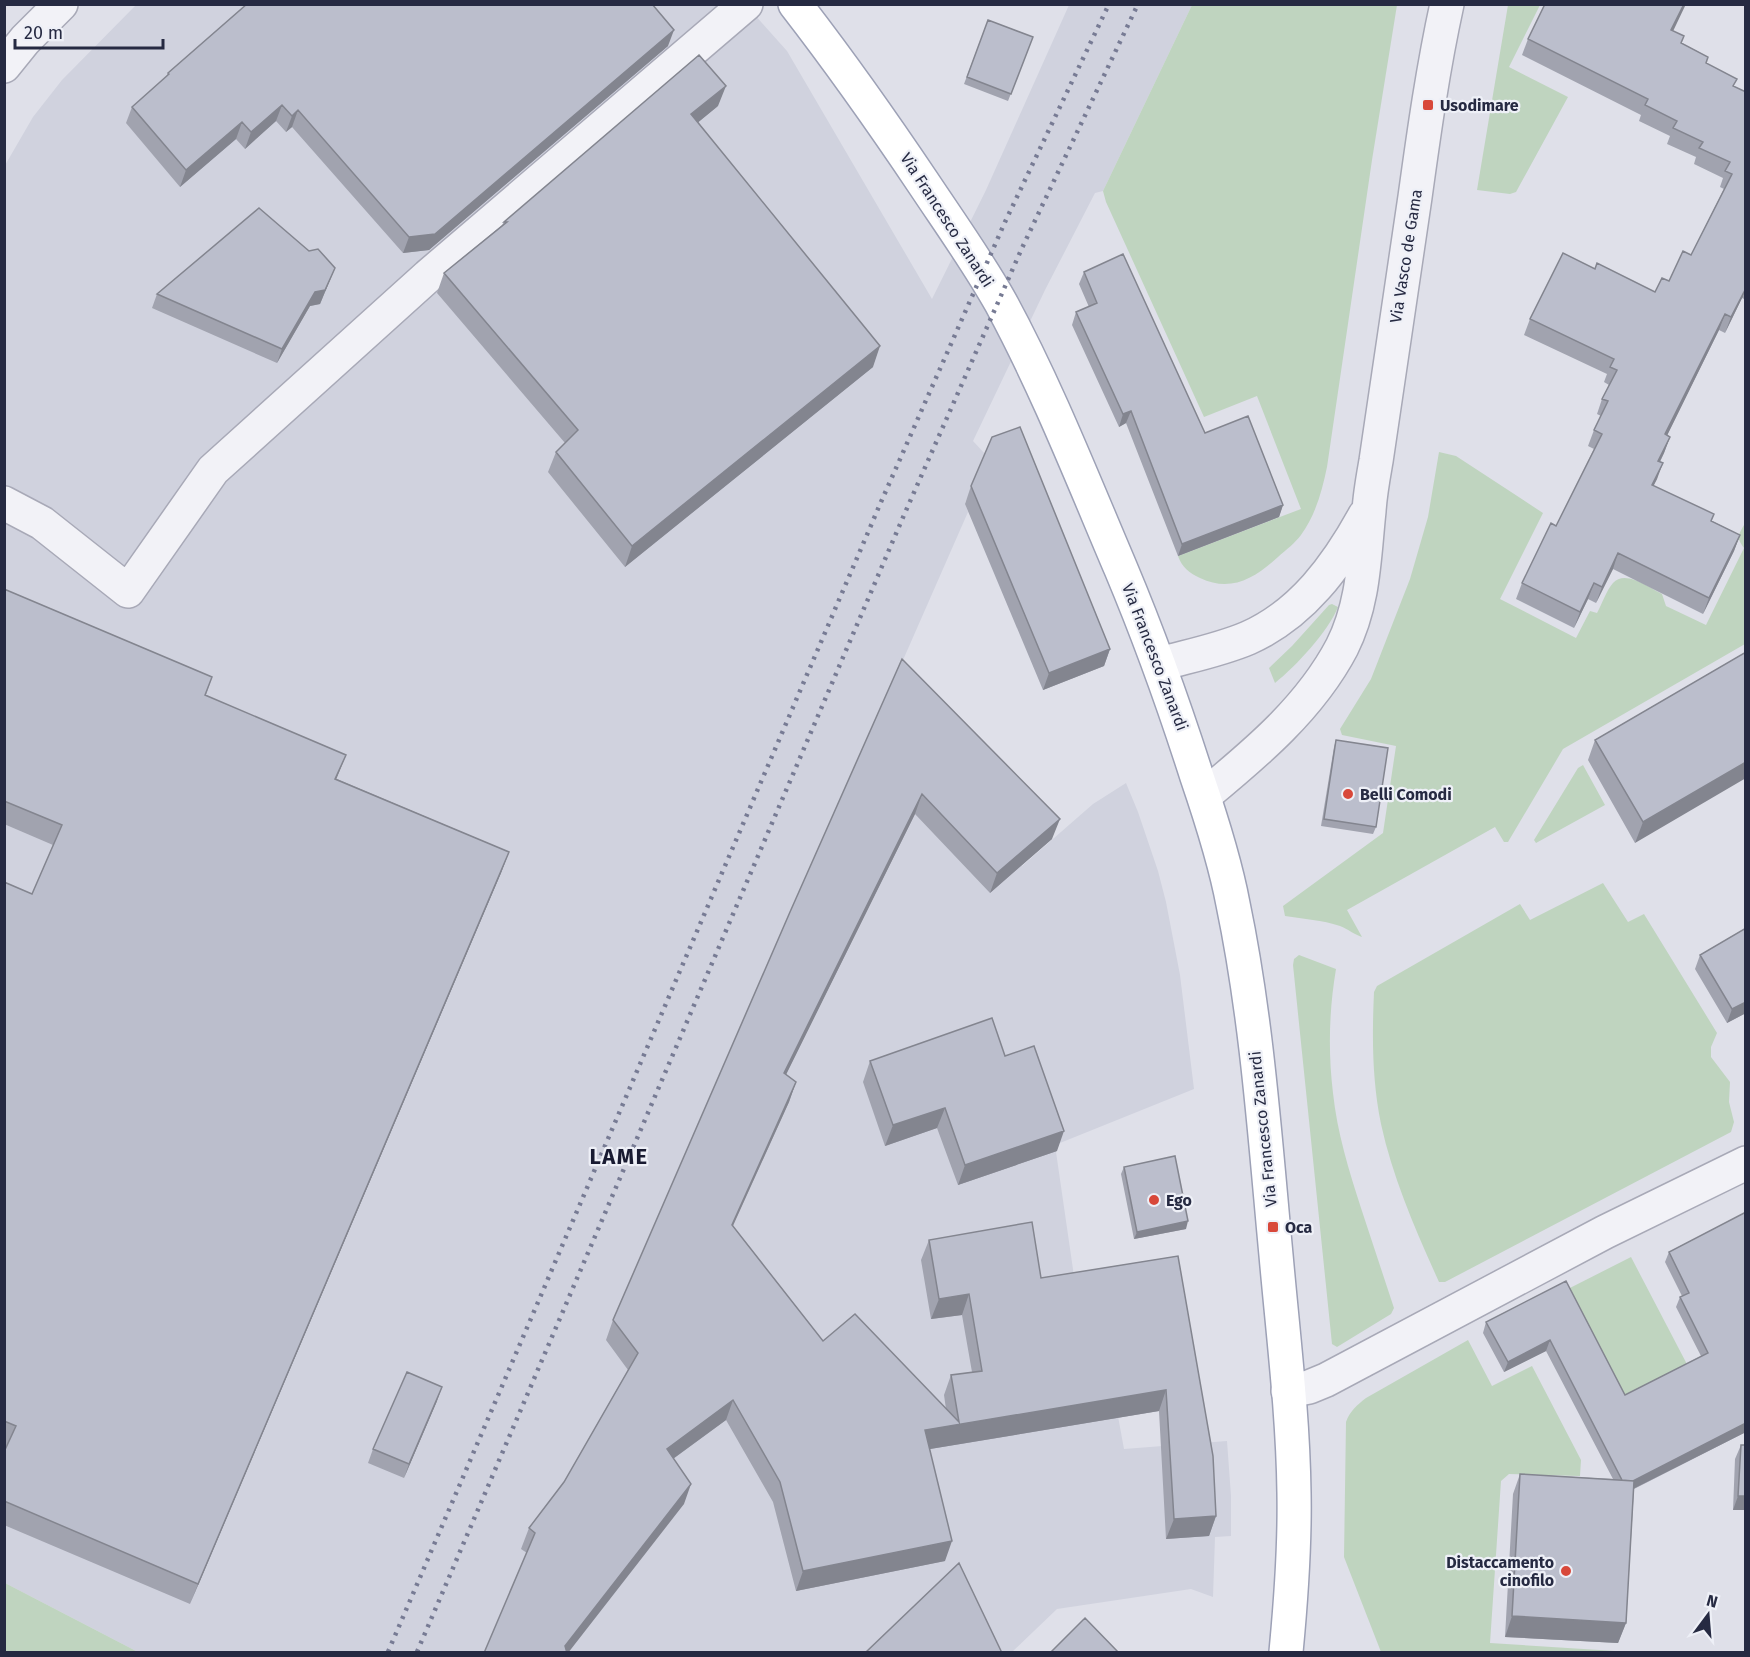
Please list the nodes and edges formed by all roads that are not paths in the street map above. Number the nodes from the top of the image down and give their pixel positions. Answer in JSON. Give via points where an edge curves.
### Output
{"nodes":[{"id":1,"x":61,"y":4,"type":"edge"},
{"id":2,"x":746,"y":4,"type":"edge"},
{"id":3,"x":795,"y":4,"type":"edge"},
{"id":4,"x":1447,"y":4,"type":"edge"},
{"id":5,"x":4,"y":66,"type":"edge"},
{"id":6,"x":4,"y":504,"type":"edge"},
{"id":7,"x":1369,"y":508,"type":"junction"},
{"id":8,"x":1160,"y":664,"type":"junction"},
{"id":9,"x":1204,"y":796,"type":"junction"},
{"id":10,"x":1746,"y":1163,"type":"edge"},
{"id":11,"x":1288,"y":1391,"type":"junction"},
{"id":12,"x":1286,"y":1653,"type":"edge"}],
"edges":[{"from":1,"to":5,"type":"street"},
{"from":2,"to":6,"type":"street","via":[[428,276],[213,470],[128,591],[42,523]]},
{"from":3,"to":8,"type":"main road","name":"Via Francesco Zanardi","via":[[893,138],[999,300],[1064,436]]},
{"from":4,"to":7,"type":"street","name":"Via Vasco de Gama","via":[[1428,105]]},
{"from":7,"to":8,"type":"street","name":"Via Vasco de Gama","via":[[1340,558],[1289,613],[1247,639]]},
{"from":7,"to":9,"type":"street","name":"Via Vasco de Gama","via":[[1360,596],[1341,648],[1315,688],[1283,725]]},
{"from":8,"to":9,"type":"main road","name":"Via Francesco Zanardi"},
{"from":9,"to":11,"type":"main road","name":"Via Francesco Zanardi","via":[[1233,904],[1249,988]]},
{"from":10,"to":11,"type":"street","via":[[1605,1232],[1326,1380]]},
{"from":11,"to":12,"type":"main road","name":"Via Francesco Zanardi","via":[[1294,1507]]}]}
